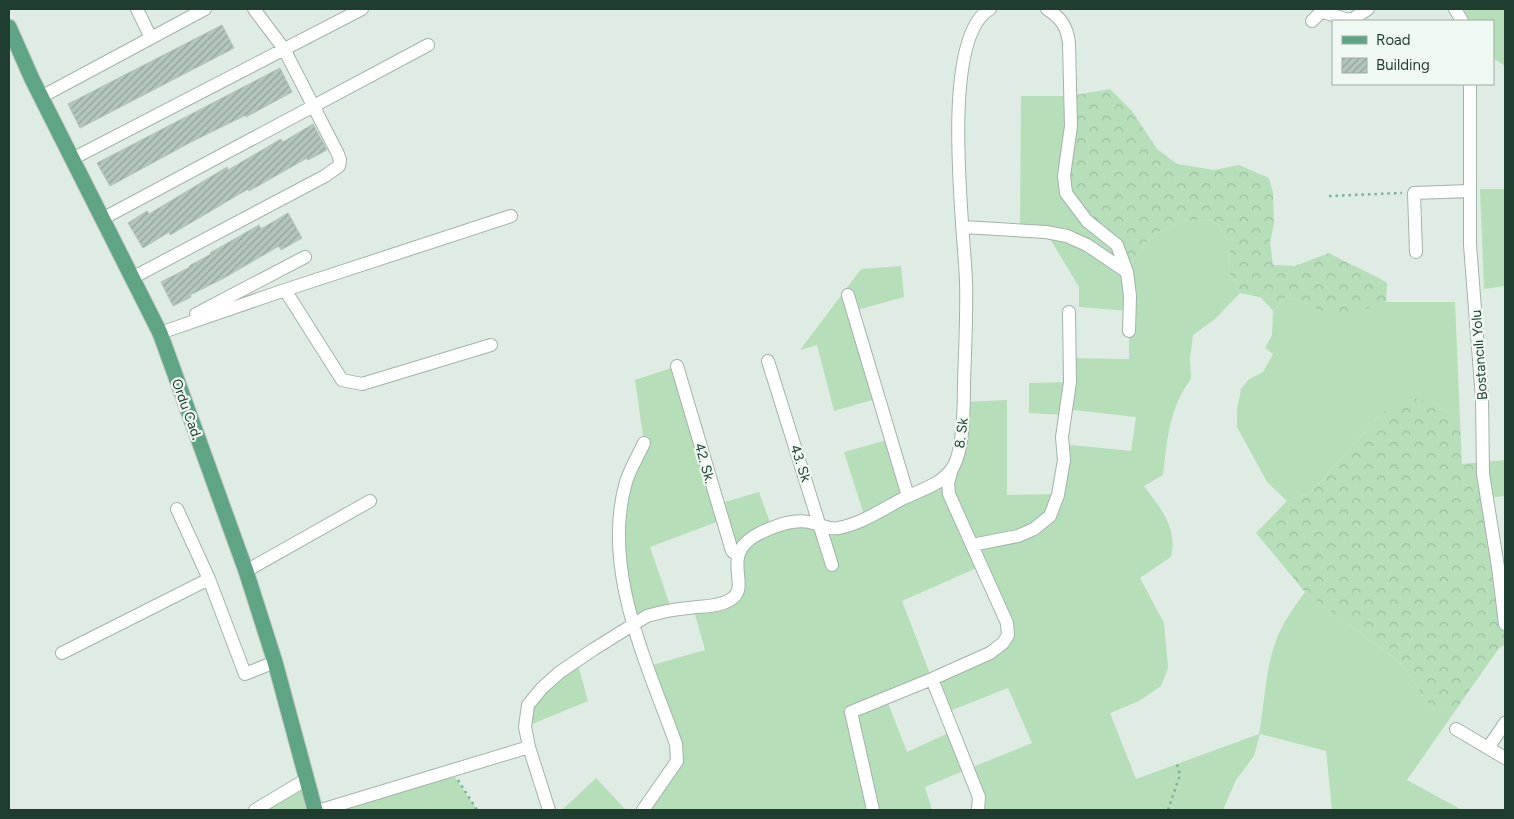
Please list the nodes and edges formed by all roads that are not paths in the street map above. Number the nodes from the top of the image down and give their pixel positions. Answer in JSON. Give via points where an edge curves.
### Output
{"nodes":[{"id":1,"x":136,"y":9,"type":"edge"},
{"id":2,"x":206,"y":9,"type":"edge"},
{"id":3,"x":254,"y":9,"type":"edge"},
{"id":4,"x":362,"y":9,"type":"edge"},
{"id":5,"x":1047,"y":9,"type":"edge"},
{"id":6,"x":1368,"y":9,"type":"edge"},
{"id":7,"x":1455,"y":9,"type":"edge"},
{"id":8,"x":988,"y":10,"type":"edge"},
{"id":9,"x":1461,"y":20,"type":"edge"},
{"id":10,"x":1312,"y":21,"type":"dead end"},
{"id":11,"x":9,"y":27,"type":"edge"},
{"id":12,"x":151,"y":38,"type":"junction"},
{"id":13,"x":428,"y":45,"type":"dead end"},
{"id":14,"x":284,"y":49,"type":"junction"},
{"id":15,"x":1470,"y":85,"type":"edge"},
{"id":16,"x":41,"y":97,"type":"junction"},
{"id":17,"x":314,"y":106,"type":"junction"},
{"id":18,"x":72,"y":159,"type":"junction"},
{"id":19,"x":1470,"y":191,"type":"junction"},
{"id":20,"x":511,"y":216,"type":"dead end"},
{"id":21,"x":102,"y":219,"type":"junction"},
{"id":22,"x":963,"y":227,"type":"junction"},
{"id":23,"x":1416,"y":252,"type":"dead end"},
{"id":24,"x":305,"y":257,"type":"dead end"},
{"id":25,"x":1128,"y":272,"type":"junction"},
{"id":26,"x":132,"y":278,"type":"junction"},
{"id":27,"x":285,"y":290,"type":"junction"},
{"id":28,"x":848,"y":295,"type":"dead end"},
{"id":29,"x":1070,"y":312,"type":"dead end"},
{"id":30,"x":1129,"y":330,"type":"dead end"},
{"id":31,"x":160,"y":333,"type":"junction"},
{"id":32,"x":491,"y":345,"type":"dead end"},
{"id":33,"x":768,"y":361,"type":"dead end"},
{"id":34,"x":677,"y":366,"type":"dead end"},
{"id":35,"x":644,"y":443,"type":"dead end"},
{"id":36,"x":952,"y":469,"type":"junction"},
{"id":37,"x":908,"y":496,"type":"junction"},
{"id":38,"x":370,"y":501,"type":"dead end"},
{"id":39,"x":178,"y":509,"type":"dead end"},
{"id":40,"x":820,"y":525,"type":"junction"},
{"id":41,"x":972,"y":546,"type":"junction"},
{"id":42,"x":738,"y":556,"type":"junction"},
{"id":43,"x":832,"y":565,"type":"dead end"},
{"id":44,"x":246,"y":571,"type":"junction"},
{"id":45,"x":208,"y":579,"type":"junction"},
{"id":46,"x":634,"y":624,"type":"junction"},
{"id":47,"x":1505,"y":624,"type":"edge"},
{"id":48,"x":62,"y":653,"type":"dead end"},
{"id":49,"x":274,"y":662,"type":"junction"},
{"id":50,"x":932,"y":679,"type":"junction"},
{"id":51,"x":1505,"y":723,"type":"edge"},
{"id":52,"x":1456,"y":729,"type":"dead end"},
{"id":53,"x":529,"y":747,"type":"junction"},
{"id":54,"x":1488,"y":748,"type":"junction"},
{"id":55,"x":1505,"y":758,"type":"edge"},
{"id":56,"x":307,"y":779,"type":"junction"},
{"id":57,"x":255,"y":810,"type":"edge"},
{"id":58,"x":315,"y":810,"type":"edge"},
{"id":59,"x":321,"y":810,"type":"edge"},
{"id":60,"x":549,"y":810,"type":"edge"},
{"id":61,"x":643,"y":810,"type":"edge"},
{"id":62,"x":873,"y":810,"type":"edge"},
{"id":63,"x":978,"y":810,"type":"edge"}],
"edges":[{"from":1,"to":12,"type":"street"},
{"from":2,"to":12,"type":"street"},
{"from":3,"to":14,"type":"street"},
{"from":4,"to":14,"type":"street"},
{"from":5,"to":25,"type":"street","via":[[1067,29],[1069,42],[1070,126],[1064,176],[1066,193],[1087,221],[1118,245]]},
{"from":6,"to":10,"type":"street","via":[[1351,20],[1321,12]]},
{"from":7,"to":9,"type":"street"},
{"from":8,"to":22,"type":"street","name":"8. Sk","via":[[973,29],[960,87],[957,136]]},
{"from":11,"to":16,"type":"main road","name":"Ordu Cad."},
{"from":12,"to":16,"type":"street"},
{"from":13,"to":17,"type":"street"},
{"from":14,"to":17,"type":"street"},
{"from":14,"to":18,"type":"street"},
{"from":15,"to":19,"type":"street","name":"Bostancılı Yolu"},
{"from":16,"to":18,"type":"main road","name":"Ordu Cad."},
{"from":17,"to":21,"type":"street"},
{"from":17,"to":26,"type":"street","via":[[340,160],[335,170]]},
{"from":18,"to":21,"type":"main road","name":"Ordu Cad."},
{"from":19,"to":23,"type":"street","via":[[1414,192]]},
{"from":19,"to":47,"type":"street","name":"Bostancılı Yolu","via":[[1483,474]]},
{"from":20,"to":27,"type":"street"},
{"from":21,"to":26,"type":"main road","name":"Ordu Cad."},
{"from":22,"to":25,"type":"street","via":[[1067,236],[1087,244]]},
{"from":22,"to":36,"type":"street","name":"8. Sk","via":[[966,282],[964,402],[960,451]]},
{"from":24,"to":31,"type":"street"},
{"from":25,"to":30,"type":"street"},
{"from":26,"to":31,"type":"main road","name":"Ordu Cad."},
{"from":27,"to":31,"type":"street"},
{"from":27,"to":32,"type":"street","via":[[342,380],[362,384]]},
{"from":28,"to":37,"type":"street"},
{"from":29,"to":41,"type":"street","via":[[1070,382],[1062,437],[1064,460],[1050,516],[1034,529],[1018,536]]},
{"from":31,"to":44,"type":"main road","name":"Ordu Cad."},
{"from":33,"to":40,"type":"street","name":"43. Sk"},
{"from":34,"to":42,"type":"street","name":"42. Sk.","via":[[732,551]]},
{"from":35,"to":46,"type":"street","via":[[627,481],[618,551],[624,592]]},
{"from":36,"to":37,"type":"street","via":[[938,481]]},
{"from":36,"to":41,"type":"street","name":"8. Sk","via":[[949,494]]},
{"from":37,"to":40,"type":"street","via":[[836,529]]},
{"from":38,"to":44,"type":"street"},
{"from":39,"to":45,"type":"street"},
{"from":40,"to":42,"type":"street","via":[[799,520],[760,533],[744,543]]},
{"from":40,"to":43,"type":"street","name":"43. Sk"},
{"from":41,"to":50,"type":"street","name":"8. Sk","via":[[1007,623],[1008,635],[990,653]]},
{"from":42,"to":46,"type":"street","via":[[738,586],[733,599],[720,605],[657,613]]},
{"from":44,"to":49,"type":"main road","name":"Ordu Cad."},
{"from":45,"to":48,"type":"street"},
{"from":45,"to":49,"type":"street","via":[[246,674]]},
{"from":46,"to":53,"type":"street","via":[[594,648],[542,688],[528,705],[525,727]]},
{"from":46,"to":61,"type":"street","via":[[677,752],[677,761]]},
{"from":49,"to":56,"type":"main road","name":"Ordu Cad."},
{"from":50,"to":62,"type":"street","via":[[851,712]]},
{"from":50,"to":63,"type":"street","via":[[979,797]]},
{"from":51,"to":54,"type":"street"},
{"from":52,"to":54,"type":"street"},
{"from":53,"to":59,"type":"street"},
{"from":53,"to":60,"type":"street"},
{"from":54,"to":55,"type":"street"},
{"from":56,"to":57,"type":"street"},
{"from":56,"to":58,"type":"main road","name":"Ordu Cad."}]}
